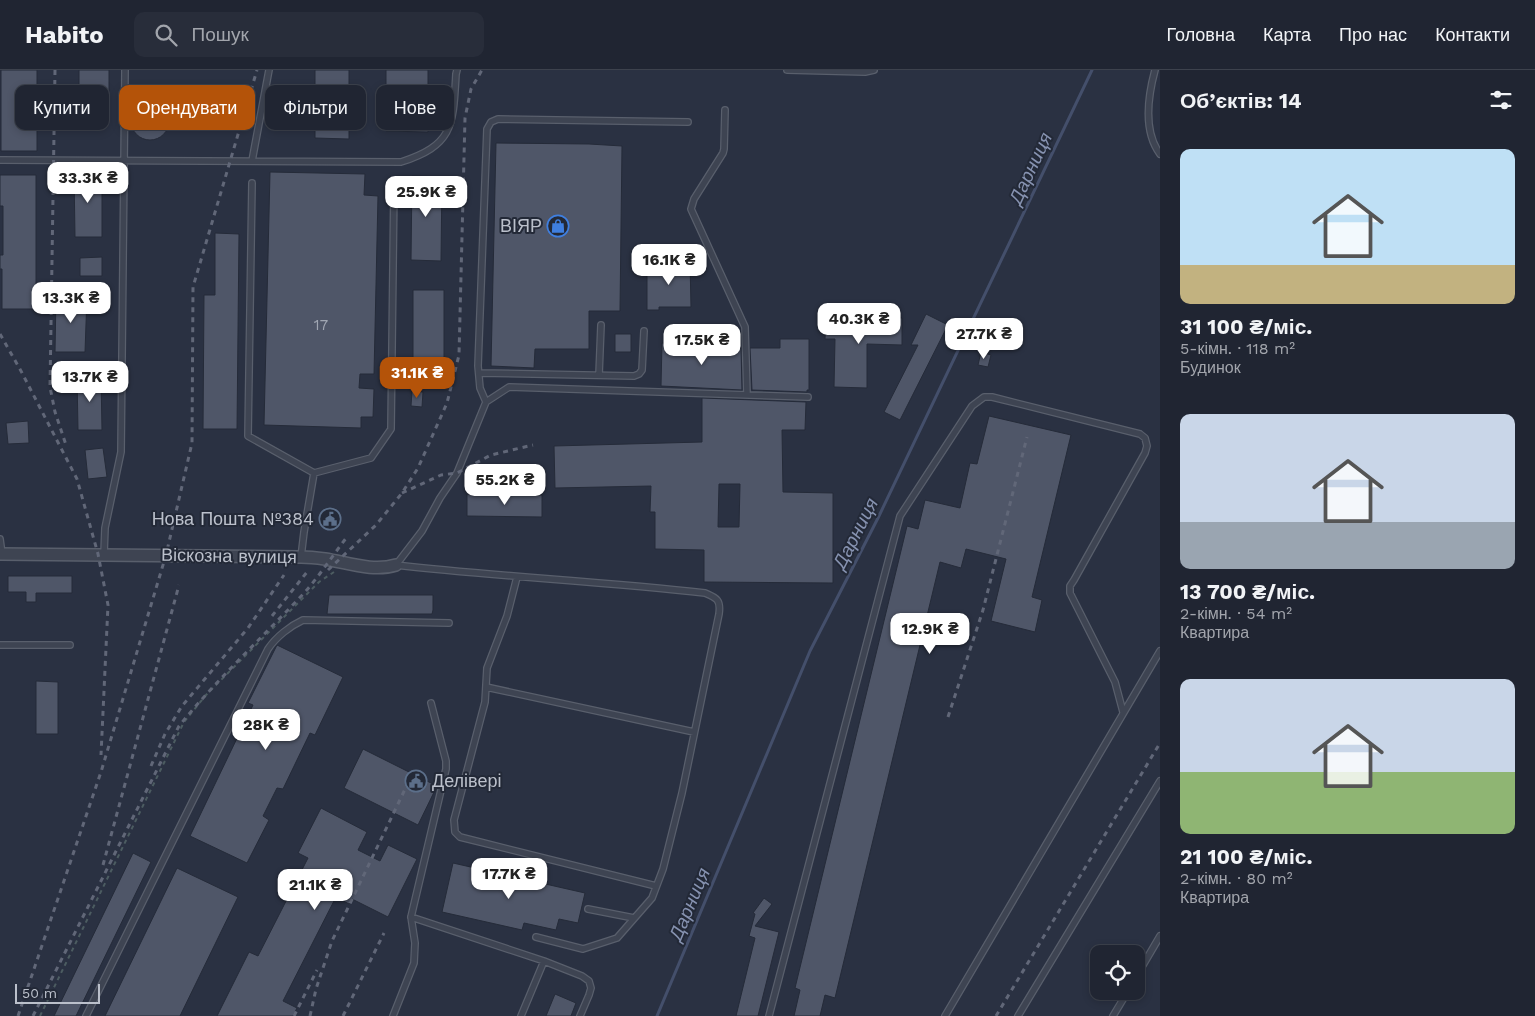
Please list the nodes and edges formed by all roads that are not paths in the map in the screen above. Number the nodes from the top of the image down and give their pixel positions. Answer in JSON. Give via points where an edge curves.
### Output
{"nodes":[{"id":1,"x":126,"y":70,"type":"edge"},
{"id":2,"x":268,"y":70,"type":"edge"},
{"id":3,"x":457,"y":70,"type":"edge"},
{"id":4,"x":787,"y":70,"type":"edge"},
{"id":5,"x":874,"y":70,"type":"edge"},
{"id":6,"x":1155,"y":70,"type":"edge"},
{"id":7,"x":725,"y":110,"type":"dead end"},
{"id":8,"x":688,"y":122,"type":"dead end"},
{"id":9,"x":1160,"y":154,"type":"edge"},
{"id":10,"x":0,"y":160,"type":"edge"},
{"id":11,"x":124,"y":161,"type":"junction"},
{"id":12,"x":252,"y":161,"type":"junction"},
{"id":13,"x":252,"y":183,"type":"dead end"},
{"id":14,"x":394,"y":185,"type":"dead end"},
{"id":15,"x":601,"y":326,"type":"dead end"},
{"id":16,"x":644,"y":331,"type":"dead end"},
{"id":17,"x":479,"y":372,"type":"junction"},
{"id":18,"x":599,"y":375,"type":"junction"},
{"id":19,"x":747,"y":395,"type":"junction"},
{"id":20,"x":808,"y":397,"type":"dead end"},
{"id":21,"x":486,"y":402,"type":"junction"},
{"id":22,"x":314,"y":473,"type":"junction"},
{"id":23,"x":0,"y":539,"type":"edge"},
{"id":24,"x":1,"y":554,"type":"edge"},
{"id":25,"x":104,"y":554,"type":"junction"},
{"id":26,"x":301,"y":557,"type":"junction"},
{"id":27,"x":396,"y":565,"type":"junction"},
{"id":28,"x":517,"y":576,"type":"junction"},
{"id":29,"x":449,"y":623,"type":"dead end"},
{"id":30,"x":0,"y":645,"type":"edge"},
{"id":31,"x":70,"y":645,"type":"dead end"},
{"id":32,"x":1160,"y":651,"type":"edge"},
{"id":33,"x":486,"y":687,"type":"junction"},
{"id":34,"x":431,"y":703,"type":"dead end"},
{"id":35,"x":1123,"y":712,"type":"junction"},
{"id":36,"x":694,"y":732,"type":"junction"},
{"id":37,"x":1160,"y":780,"type":"edge"},
{"id":38,"x":656,"y":886,"type":"junction"},
{"id":39,"x":588,"y":909,"type":"dead end"},
{"id":40,"x":411,"y":918,"type":"junction"},
{"id":41,"x":634,"y":918,"type":"junction"},
{"id":42,"x":1160,"y":936,"type":"edge"},
{"id":43,"x":536,"y":937,"type":"dead end"},
{"id":44,"x":544,"y":961,"type":"junction"},
{"id":45,"x":1145,"y":962,"type":"edge"},
{"id":46,"x":1123,"y":1000,"type":"edge"},
{"id":47,"x":86,"y":1016,"type":"edge"},
{"id":48,"x":393,"y":1016,"type":"edge"},
{"id":49,"x":522,"y":1016,"type":"edge"},
{"id":50,"x":580,"y":1016,"type":"edge"},
{"id":51,"x":769,"y":1016,"type":"edge"},
{"id":52,"x":944,"y":1016,"type":"edge"},
{"id":53,"x":1018,"y":1016,"type":"edge"},
{"id":54,"x":1113,"y":1016,"type":"edge"}],
"edges":[{"from":1,"to":11,"type":"lane"},
{"from":2,"to":12,"type":"lane"},
{"from":3,"to":12,"type":"lane","via":[[454,112],[447,132],[435,146],[420,155],[400,162]]},
{"from":4,"to":5,"type":"lane"},
{"from":6,"to":9,"type":"lane","via":[[1148,117],[1154,146]]},
{"from":7,"to":19,"type":"lane","via":[[723,153],[691,209],[745,327]]},
{"from":8,"to":17,"type":"lane","via":[[490,122],[487,129]]},
{"from":10,"to":11,"type":"lane"},
{"from":11,"to":12,"type":"lane"},
{"from":11,"to":25,"type":"lane","via":[[121,452],[105,528]]},
{"from":13,"to":22,"type":"lane","via":[[248,436]]},
{"from":14,"to":22,"type":"lane","via":[[391,429],[371,458]]},
{"from":15,"to":18,"type":"lane"},
{"from":16,"to":18,"type":"lane","via":[[640,374]]},
{"from":17,"to":18,"type":"lane"},
{"from":17,"to":21,"type":"lane","via":[[480,388]]},
{"from":19,"to":20,"type":"lane"},
{"from":19,"to":21,"type":"lane","via":[[510,387]]},
{"from":21,"to":27,"type":"lane","via":[[457,473],[422,531]]},
{"from":22,"to":26,"type":"lane"},
{"from":23,"to":24,"type":"lane"},
{"from":24,"to":25,"type":"street","name":"Віскозна вулиця"},
{"from":25,"to":26,"type":"street","name":"Віскозна вулиця"},
{"from":26,"to":27,"type":"street","name":"Віскозна вулиця","via":[[372,568]]},
{"from":27,"to":28,"type":"lane","name":"Віскозна вулиця"},
{"from":28,"to":33,"type":"lane","via":[[507,616],[487,668]]},
{"from":28,"to":36,"type":"lane","name":"Віскозна вулиця","via":[[646,586],[713,596],[720,607]]},
{"from":29,"to":47,"type":"lane","via":[[303,620],[274,641]]},
{"from":30,"to":31,"type":"lane"},
{"from":32,"to":35,"type":"lane"},
{"from":33,"to":36,"type":"lane"},
{"from":33,"to":38,"type":"lane","via":[[485,702],[454,820],[455,832],[460,837]]},
{"from":34,"to":40,"type":"lane","via":[[446,769]]},
{"from":35,"to":51,"type":"lane","via":[[1115,682],[1072,600],[1070,586],[1144,453],[1147,446],[1145,438],[1140,434],[984,397],[972,406],[900,516]]},
{"from":35,"to":52,"type":"lane"},
{"from":36,"to":38,"type":"lane","via":[[666,860]]},
{"from":37,"to":53,"type":"lane"},
{"from":38,"to":41,"type":"lane","via":[[652,898]]},
{"from":39,"to":41,"type":"lane"},
{"from":40,"to":44,"type":"lane"},
{"from":40,"to":48,"type":"lane","via":[[414,963]]},
{"from":41,"to":43,"type":"lane","via":[[617,938],[583,949]]},
{"from":42,"to":45,"type":"lane"},
{"from":44,"to":49,"type":"lane"},
{"from":44,"to":50,"type":"lane","via":[[589,981],[591,988]]},
{"from":46,"to":54,"type":"lane"}]}
